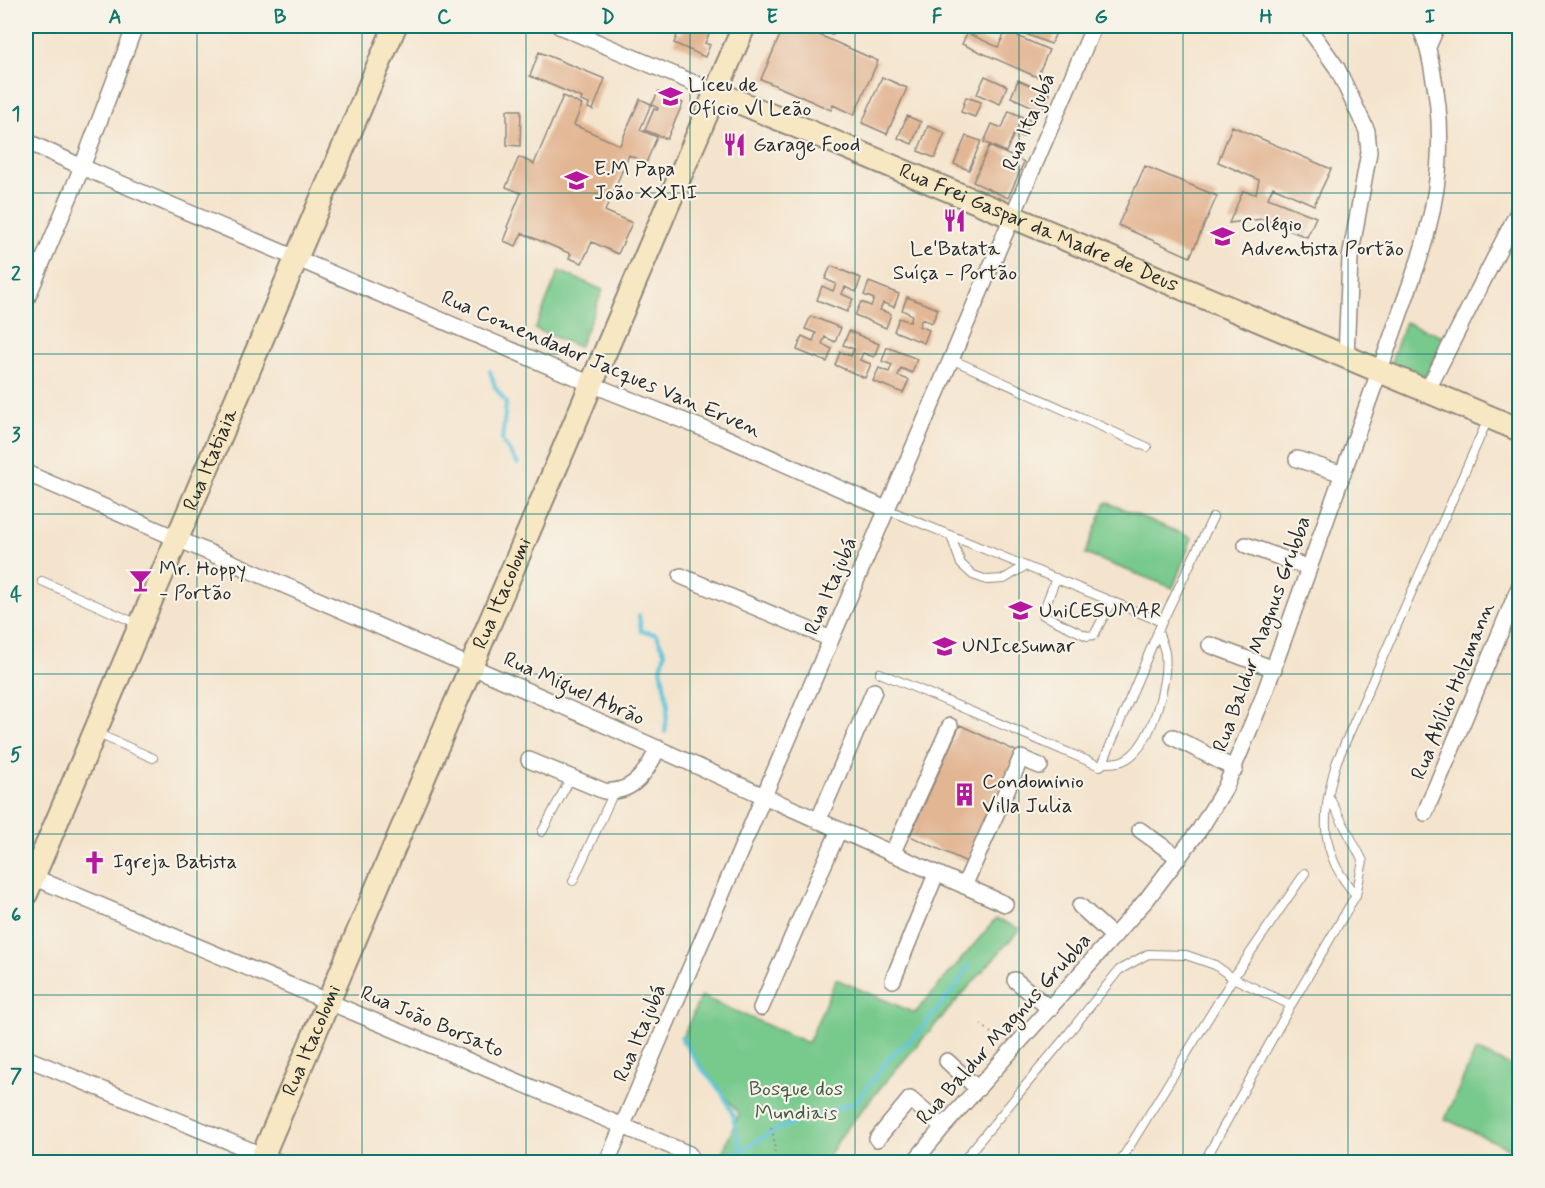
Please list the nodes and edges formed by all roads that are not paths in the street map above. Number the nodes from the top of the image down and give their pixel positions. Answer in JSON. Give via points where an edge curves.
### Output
{"nodes":[{"id":1,"x":135,"y":26,"type":"edge"},
{"id":2,"x":395,"y":26,"type":"edge"},
{"id":3,"x":559,"y":26,"type":"edge"},
{"id":4,"x":744,"y":26,"type":"edge"},
{"id":5,"x":1094,"y":26,"type":"edge"},
{"id":6,"x":1307,"y":26,"type":"edge"},
{"id":7,"x":1419,"y":26,"type":"edge"},
{"id":8,"x":1437,"y":26,"type":"edge"},
{"id":9,"x":1428,"y":47,"type":"junction"},
{"id":10,"x":716,"y":92,"type":"junction"},
{"id":11,"x":26,"y":141,"type":"edge"},
{"id":12,"x":82,"y":167,"type":"junction"},
{"id":13,"x":1520,"y":208,"type":"edge"},
{"id":14,"x":1012,"y":216,"type":"junction"},
{"id":15,"x":296,"y":258,"type":"junction"},
{"id":16,"x":26,"y":301,"type":"edge"},
{"id":17,"x":1346,"y":357,"type":"junction"},
{"id":18,"x":951,"y":359,"type":"junction"},
{"id":19,"x":1380,"y":371,"type":"junction"},
{"id":20,"x":591,"y":384,"type":"junction"},
{"id":21,"x":1427,"y":391,"type":"junction"},
{"id":22,"x":1489,"y":417,"type":"junction"},
{"id":23,"x":1520,"y":430,"type":"edge"},
{"id":24,"x":1148,"y":447,"type":"dead end"},
{"id":25,"x":1297,"y":459,"type":"dead end"},
{"id":26,"x":26,"y":473,"type":"edge"},
{"id":27,"x":1343,"y":474,"type":"junction"},
{"id":28,"x":886,"y":509,"type":"junction"},
{"id":29,"x":1213,"y":517,"type":"dead end"},
{"id":30,"x":951,"y":536,"type":"junction"},
{"id":31,"x":177,"y":538,"type":"junction"},
{"id":32,"x":1246,"y":545,"type":"dead end"},
{"id":33,"x":1024,"y":566,"type":"junction"},
{"id":34,"x":1310,"y":568,"type":"junction"},
{"id":35,"x":681,"y":576,"type":"dead end"},
{"id":36,"x":1056,"y":578,"type":"junction"},
{"id":37,"x":42,"y":581,"type":"dead end"},
{"id":38,"x":1520,"y":585,"type":"edge"},
{"id":39,"x":1112,"y":601,"type":"junction"},
{"id":40,"x":140,"y":625,"type":"junction"},
{"id":41,"x":1160,"y":627,"type":"junction"},
{"id":42,"x":831,"y":639,"type":"junction"},
{"id":43,"x":1210,"y":645,"type":"dead end"},
{"id":44,"x":471,"y":667,"type":"junction"},
{"id":45,"x":1274,"y":669,"type":"junction"},
{"id":46,"x":880,"y":673,"type":"dead end"},
{"id":47,"x":874,"y":691,"type":"dead end"},
{"id":48,"x":950,"y":726,"type":"dead end"},
{"id":49,"x":94,"y":732,"type":"junction"},
{"id":50,"x":1173,"y":737,"type":"dead end"},
{"id":51,"x":658,"y":748,"type":"junction"},
{"id":52,"x":153,"y":758,"type":"dead end"},
{"id":53,"x":529,"y":760,"type":"dead end"},
{"id":54,"x":1103,"y":763,"type":"junction"},
{"id":55,"x":1040,"y":766,"type":"dead end"},
{"id":56,"x":1234,"y":769,"type":"junction"},
{"id":57,"x":571,"y":777,"type":"junction"},
{"id":58,"x":614,"y":792,"type":"junction"},
{"id":59,"x":764,"y":796,"type":"junction"},
{"id":60,"x":1329,"y":797,"type":"junction"},
{"id":61,"x":1425,"y":813,"type":"dead end"},
{"id":62,"x":818,"y":821,"type":"junction"},
{"id":63,"x":839,"y":830,"type":"junction"},
{"id":64,"x":1140,"y":830,"type":"dead end"},
{"id":65,"x":543,"y":832,"type":"dead end"},
{"id":66,"x":892,"y":854,"type":"junction"},
{"id":67,"x":1179,"y":858,"type":"junction"},
{"id":68,"x":936,"y":873,"type":"junction"},
{"id":69,"x":1305,"y":873,"type":"dead end"},
{"id":70,"x":573,"y":881,"type":"dead end"},
{"id":71,"x":28,"y":882,"type":"edge"},
{"id":72,"x":964,"y":886,"type":"junction"},
{"id":73,"x":1356,"y":895,"type":"junction"},
{"id":74,"x":1005,"y":904,"type":"dead end"},
{"id":75,"x":1080,"y":906,"type":"dead end"},
{"id":76,"x":1114,"y":937,"type":"junction"},
{"id":77,"x":1233,"y":978,"type":"junction"},
{"id":78,"x":893,"y":980,"type":"dead end"},
{"id":79,"x":1015,"y":980,"type":"dead end"},
{"id":80,"x":329,"y":1001,"type":"junction"},
{"id":81,"x":1291,"y":1005,"type":"junction"},
{"id":82,"x":761,"y":1008,"type":"dead end"},
{"id":83,"x":1050,"y":1009,"type":"junction"},
{"id":84,"x":26,"y":1058,"type":"edge"},
{"id":85,"x":947,"y":1061,"type":"dead end"},
{"id":86,"x":978,"y":1089,"type":"junction"},
{"id":87,"x":622,"y":1126,"type":"junction"},
{"id":88,"x":943,"y":1127,"type":"junction"},
{"id":89,"x":877,"y":1139,"type":"dead end"},
{"id":90,"x":689,"y":1154,"type":"dead end"},
{"id":91,"x":267,"y":1160,"type":"edge"},
{"id":92,"x":607,"y":1162,"type":"edge"},
{"id":93,"x":914,"y":1162,"type":"edge"},
{"id":94,"x":962,"y":1162,"type":"edge"},
{"id":95,"x":1120,"y":1162,"type":"edge"},
{"id":96,"x":1204,"y":1162,"type":"edge"}],
"edges":[{"from":1,"to":12,"type":"street"},
{"from":2,"to":15,"type":"main road","name":"Rua Itatiaia"},
{"from":3,"to":10,"type":"street","name":"Rua Frei Gaspar da Madre de Deus"},
{"from":4,"to":10,"type":"main road","name":"Rua Itacolomi"},
{"from":5,"to":14,"type":"street","name":"Rua Itajubá"},
{"from":6,"to":17,"type":"street","via":[[1337,68],[1369,141],[1350,258]]},
{"from":7,"to":9,"type":"street","name":"Rua Baldur Magnus Grubba"},
{"from":8,"to":9,"type":"street"},
{"from":9,"to":19,"type":"street","name":"Rua Baldur Magnus Grubba","via":[[1441,124],[1437,189],[1424,245]]},
{"from":10,"to":14,"type":"main road","name":"Rua Frei Gaspar da Madre de Deus"},
{"from":10,"to":20,"type":"main road","name":"Rua Itacolomi"},
{"from":11,"to":12,"type":"street","name":"Rua Comendador Jacques Van Erven"},
{"from":12,"to":15,"type":"street","name":"Rua Comendador Jacques Van Erven"},
{"from":12,"to":16,"type":"street"},
{"from":13,"to":21,"type":"street"},
{"from":14,"to":17,"type":"main road","name":"Rua Frei Gaspar da Madre de Deus"},
{"from":14,"to":18,"type":"street","name":"Rua Itajubá"},
{"from":15,"to":20,"type":"street","name":"Rua Comendador Jacques Van Erven"},
{"from":15,"to":31,"type":"main road","name":"Rua Itatiaia"},
{"from":17,"to":19,"type":"main road","name":"Rua Frei Gaspar da Madre de Deus"},
{"from":18,"to":24,"type":"lane"},
{"from":18,"to":28,"type":"street","name":"Rua Itajubá"},
{"from":19,"to":21,"type":"main road","name":"Rua Frei Gaspar da Madre de Deus"},
{"from":19,"to":27,"type":"street","name":"Rua Baldur Magnus Grubba"},
{"from":20,"to":28,"type":"street","name":"Rua Comendador Jacques Van Erven","via":[[722,436]]},
{"from":20,"to":44,"type":"main road","name":"Rua Itacolomi"},
{"from":21,"to":22,"type":"main road","name":"Rua Frei Gaspar da Madre de Deus"},
{"from":22,"to":23,"type":"main road","name":"Rua Frei Gaspar da Madre de Deus"},
{"from":22,"to":60,"type":"lane","via":[[1337,761]]},
{"from":25,"to":27,"type":"street"},
{"from":26,"to":31,"type":"street","name":"Rua Miguel Abrão"},
{"from":27,"to":34,"type":"street","name":"Rua Baldur Magnus Grubba"},
{"from":28,"to":30,"type":"lane","name":"Rua Comendador Jacques Van Erven"},
{"from":28,"to":42,"type":"street","name":"Rua Itajubá"},
{"from":29,"to":41,"type":"lane"},
{"from":30,"to":33,"type":"lane","name":"Rua Comendador Jacques Van Erven"},
{"from":30,"to":33,"type":"lane","via":[[962,564],[973,575],[987,580],[1005,579]]},
{"from":31,"to":40,"type":"main road","name":"Rua Itatiaia"},
{"from":31,"to":44,"type":"street","name":"Rua Miguel Abrão"},
{"from":32,"to":34,"type":"street"},
{"from":33,"to":36,"type":"lane","name":"Rua Comendador Jacques Van Erven"},
{"from":34,"to":45,"type":"street","name":"Rua Baldur Magnus Grubba"},
{"from":35,"to":42,"type":"street"},
{"from":36,"to":39,"type":"lane","name":"Rua Comendador Jacques Van Erven"},
{"from":36,"to":39,"type":"lane","via":[[1043,615],[1087,636],[1094,635]]},
{"from":37,"to":40,"type":"lane"},
{"from":38,"to":61,"type":"street","name":"Rua Abílio Holzmann"},
{"from":39,"to":41,"type":"lane","name":"Rua Comendador Jacques Van Erven"},
{"from":40,"to":49,"type":"main road","name":"Rua Itatiaia"},
{"from":41,"to":54,"type":"lane"},
{"from":41,"to":54,"type":"lane","via":[[1165,675],[1154,721],[1127,758]]},
{"from":42,"to":59,"type":"street","name":"Rua Itajubá"},
{"from":43,"to":45,"type":"street"},
{"from":44,"to":51,"type":"street","name":"Rua Miguel Abrão"},
{"from":44,"to":80,"type":"main road","name":"Rua Itacolomi"},
{"from":45,"to":56,"type":"street","name":"Rua Baldur Magnus Grubba"},
{"from":46,"to":54,"type":"lane","via":[[1100,766]]},
{"from":47,"to":62,"type":"street"},
{"from":48,"to":66,"type":"street"},
{"from":49,"to":52,"type":"lane"},
{"from":49,"to":71,"type":"main road","name":"Rua Itatiaia"},
{"from":50,"to":56,"type":"street"},
{"from":51,"to":58,"type":"street","via":[[651,764],[633,785]]},
{"from":51,"to":59,"type":"street","name":"Rua Miguel Abrão"},
{"from":53,"to":57,"type":"street"},
{"from":55,"to":72,"type":"street","via":[[1021,758]]},
{"from":56,"to":67,"type":"street","name":"Rua Baldur Magnus Grubba","via":[[1213,809]]},
{"from":57,"to":58,"type":"street"},
{"from":57,"to":65,"type":"lane"},
{"from":58,"to":70,"type":"lane"},
{"from":59,"to":62,"type":"street","name":"Rua Miguel Abrão"},
{"from":59,"to":87,"type":"street","name":"Rua Itajubá"},
{"from":60,"to":73,"type":"lane","via":[[1327,843],[1342,880]]},
{"from":60,"to":73,"type":"lane","via":[[1363,861]]},
{"from":62,"to":63,"type":"street","name":"Rua Miguel Abrão"},
{"from":63,"to":66,"type":"street","name":"Rua Miguel Abrão"},
{"from":63,"to":82,"type":"street"},
{"from":64,"to":67,"type":"street"},
{"from":66,"to":68,"type":"street","name":"Rua Miguel Abrão"},
{"from":67,"to":76,"type":"street","name":"Rua Baldur Magnus Grubba"},
{"from":68,"to":72,"type":"street","name":"Rua Miguel Abrão"},
{"from":68,"to":78,"type":"street"},
{"from":69,"to":77,"type":"lane"},
{"from":71,"to":80,"type":"street","name":"Rua João Borsato"},
{"from":72,"to":74,"type":"street","name":"Rua Miguel Abrão"},
{"from":73,"to":81,"type":"lane"},
{"from":75,"to":76,"type":"street"},
{"from":76,"to":83,"type":"street","name":"Rua Baldur Magnus Grubba"},
{"from":77,"to":81,"type":"lane"},
{"from":77,"to":94,"type":"lane","via":[[1215,965],[1186,954],[1148,954],[1119,970]]},
{"from":77,"to":95,"type":"lane"},
{"from":79,"to":83,"type":"street"},
{"from":80,"to":87,"type":"street","name":"Rua João Borsato"},
{"from":80,"to":91,"type":"main road","name":"Rua Itacolomi"},
{"from":81,"to":96,"type":"lane"},
{"from":83,"to":86,"type":"street","name":"Rua Baldur Magnus Grubba"},
{"from":84,"to":91,"type":"street"},
{"from":85,"to":86,"type":"street"},
{"from":86,"to":88,"type":"street","name":"Rua Baldur Magnus Grubba"},
{"from":87,"to":90,"type":"street","name":"Rua João Borsato"},
{"from":87,"to":92,"type":"street","name":"Rua Itajubá"},
{"from":88,"to":89,"type":"street","via":[[910,1099]]},
{"from":88,"to":93,"type":"street","name":"Rua Baldur Magnus Grubba"}]}
